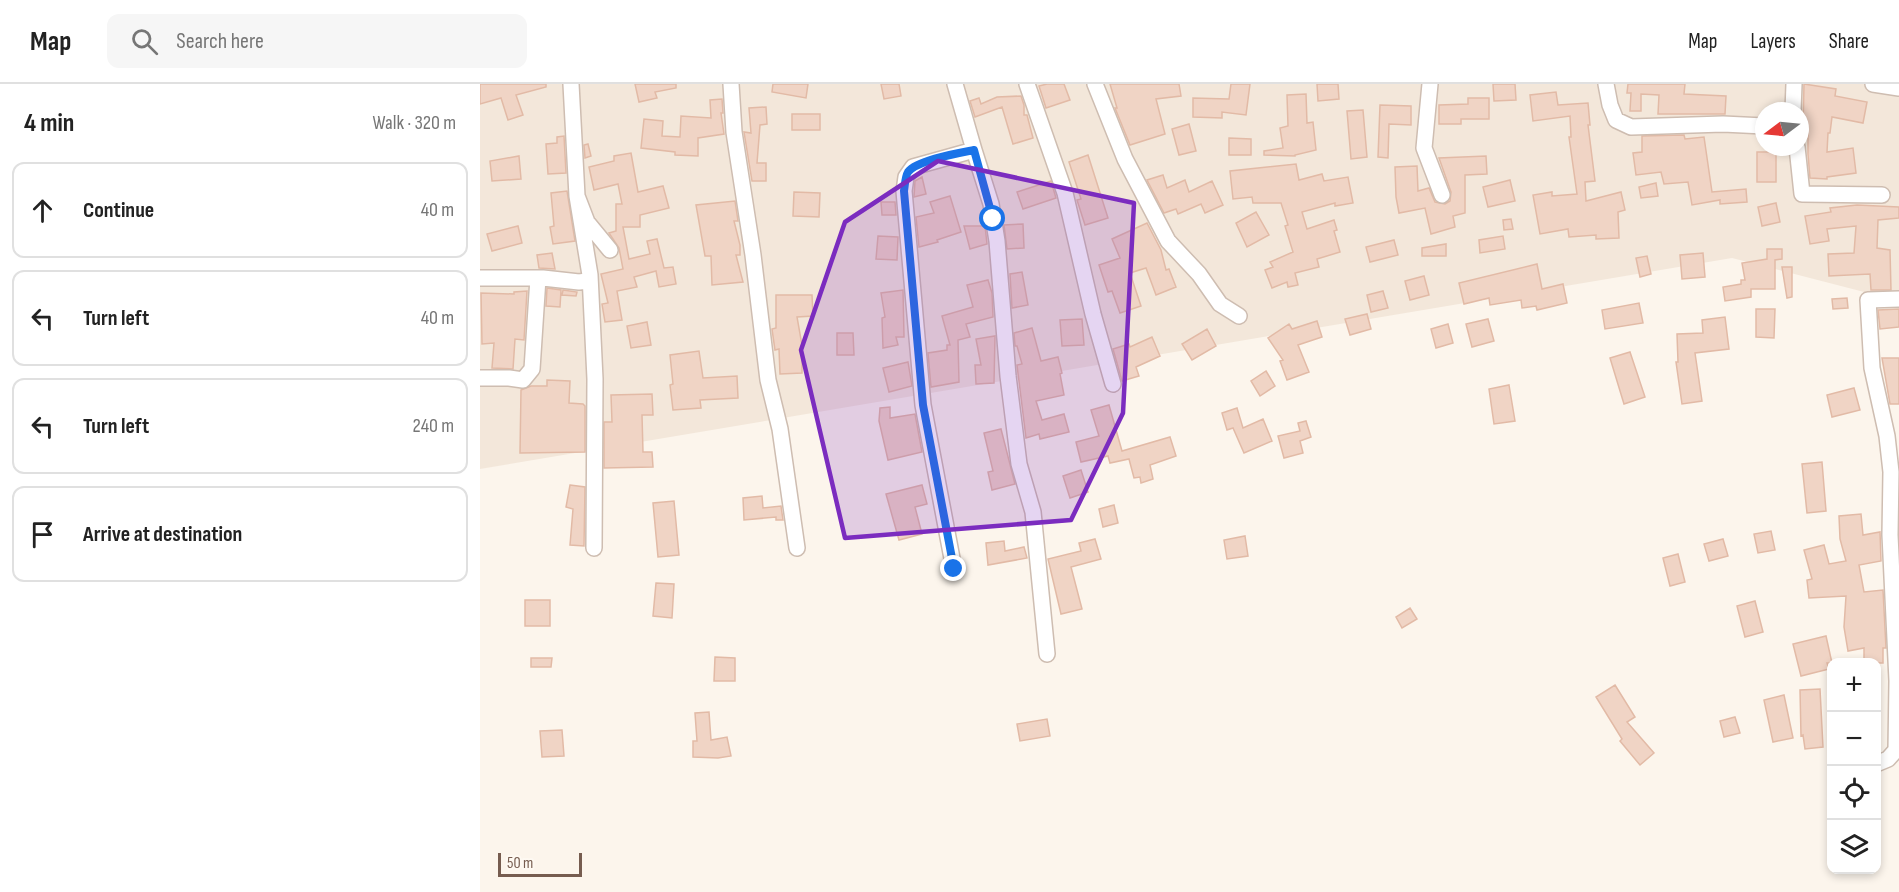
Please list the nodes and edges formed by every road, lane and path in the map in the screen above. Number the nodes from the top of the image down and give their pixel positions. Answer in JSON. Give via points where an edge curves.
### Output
{"nodes":[{"id":1,"x":571,"y":84,"type":"edge"},
{"id":2,"x":731,"y":84,"type":"edge"},
{"id":3,"x":955,"y":84,"type":"edge"},
{"id":4,"x":1028,"y":84,"type":"edge"},
{"id":5,"x":1095,"y":84,"type":"edge"},
{"id":6,"x":1430,"y":84,"type":"edge"},
{"id":7,"x":1606,"y":84,"type":"edge"},
{"id":8,"x":1794,"y":84,"type":"edge"},
{"id":9,"x":1873,"y":84,"type":"edge"},
{"id":10,"x":1899,"y":88,"type":"edge"},
{"id":11,"x":1794,"y":102,"type":"edge"},
{"id":12,"x":1755,"y":126,"type":"edge"},
{"id":13,"x":974,"y":150,"type":"junction"},
{"id":14,"x":1798,"y":156,"type":"edge"},
{"id":15,"x":1442,"y":195,"type":"dead end"},
{"id":16,"x":1882,"y":195,"type":"dead end"},
{"id":17,"x":577,"y":196,"type":"junction"},
{"id":18,"x":610,"y":250,"type":"dead end"},
{"id":19,"x":480,"y":278,"type":"edge"},
{"id":20,"x":537,"y":278,"type":"junction"},
{"id":21,"x":589,"y":279,"type":"junction"},
{"id":22,"x":1899,"y":299,"type":"edge"},
{"id":23,"x":1239,"y":316,"type":"dead end"},
{"id":24,"x":480,"y":378,"type":"edge"},
{"id":25,"x":1113,"y":384,"type":"dead end"},
{"id":26,"x":594,"y":548,"type":"dead end"},
{"id":27,"x":797,"y":548,"type":"dead end"},
{"id":28,"x":954,"y":569,"type":"dead end"},
{"id":29,"x":1047,"y":654,"type":"dead end"},
{"id":30,"x":1881,"y":762,"type":"edge"}],
"edges":[{"from":1,"to":17,"type":"street"},
{"from":2,"to":27,"type":"street","via":[[768,380],[780,429]]},
{"from":3,"to":13,"type":"street"},
{"from":4,"to":25,"type":"street","via":[[1065,193]]},
{"from":5,"to":23,"type":"street","via":[[1125,159],[1168,241],[1220,304]]},
{"from":6,"to":15,"type":"street","via":[[1424,148]]},
{"from":7,"to":12,"type":"street","via":[[1616,120],[1631,127]]},
{"from":8,"to":11,"type":"street"},
{"from":9,"to":10,"type":"street"},
{"from":13,"to":28,"type":"street","via":[[913,167],[906,177],[904,191],[923,405]]},
{"from":13,"to":29,"type":"street","via":[[991,204],[997,241],[1008,376],[1019,464],[1033,512]]},
{"from":14,"to":16,"type":"street","via":[[1802,194]]},
{"from":17,"to":18,"type":"street","via":[[587,222]]},
{"from":17,"to":21,"type":"street"},
{"from":19,"to":20,"type":"street"},
{"from":20,"to":21,"type":"street","via":[[579,282]]},
{"from":20,"to":24,"type":"street","via":[[532,369],[523,380]]},
{"from":21,"to":26,"type":"street","via":[[595,379]]},
{"from":22,"to":30,"type":"street","via":[[1868,300],[1872,369],[1891,472],[1897,681],[1896,750]]}]}
